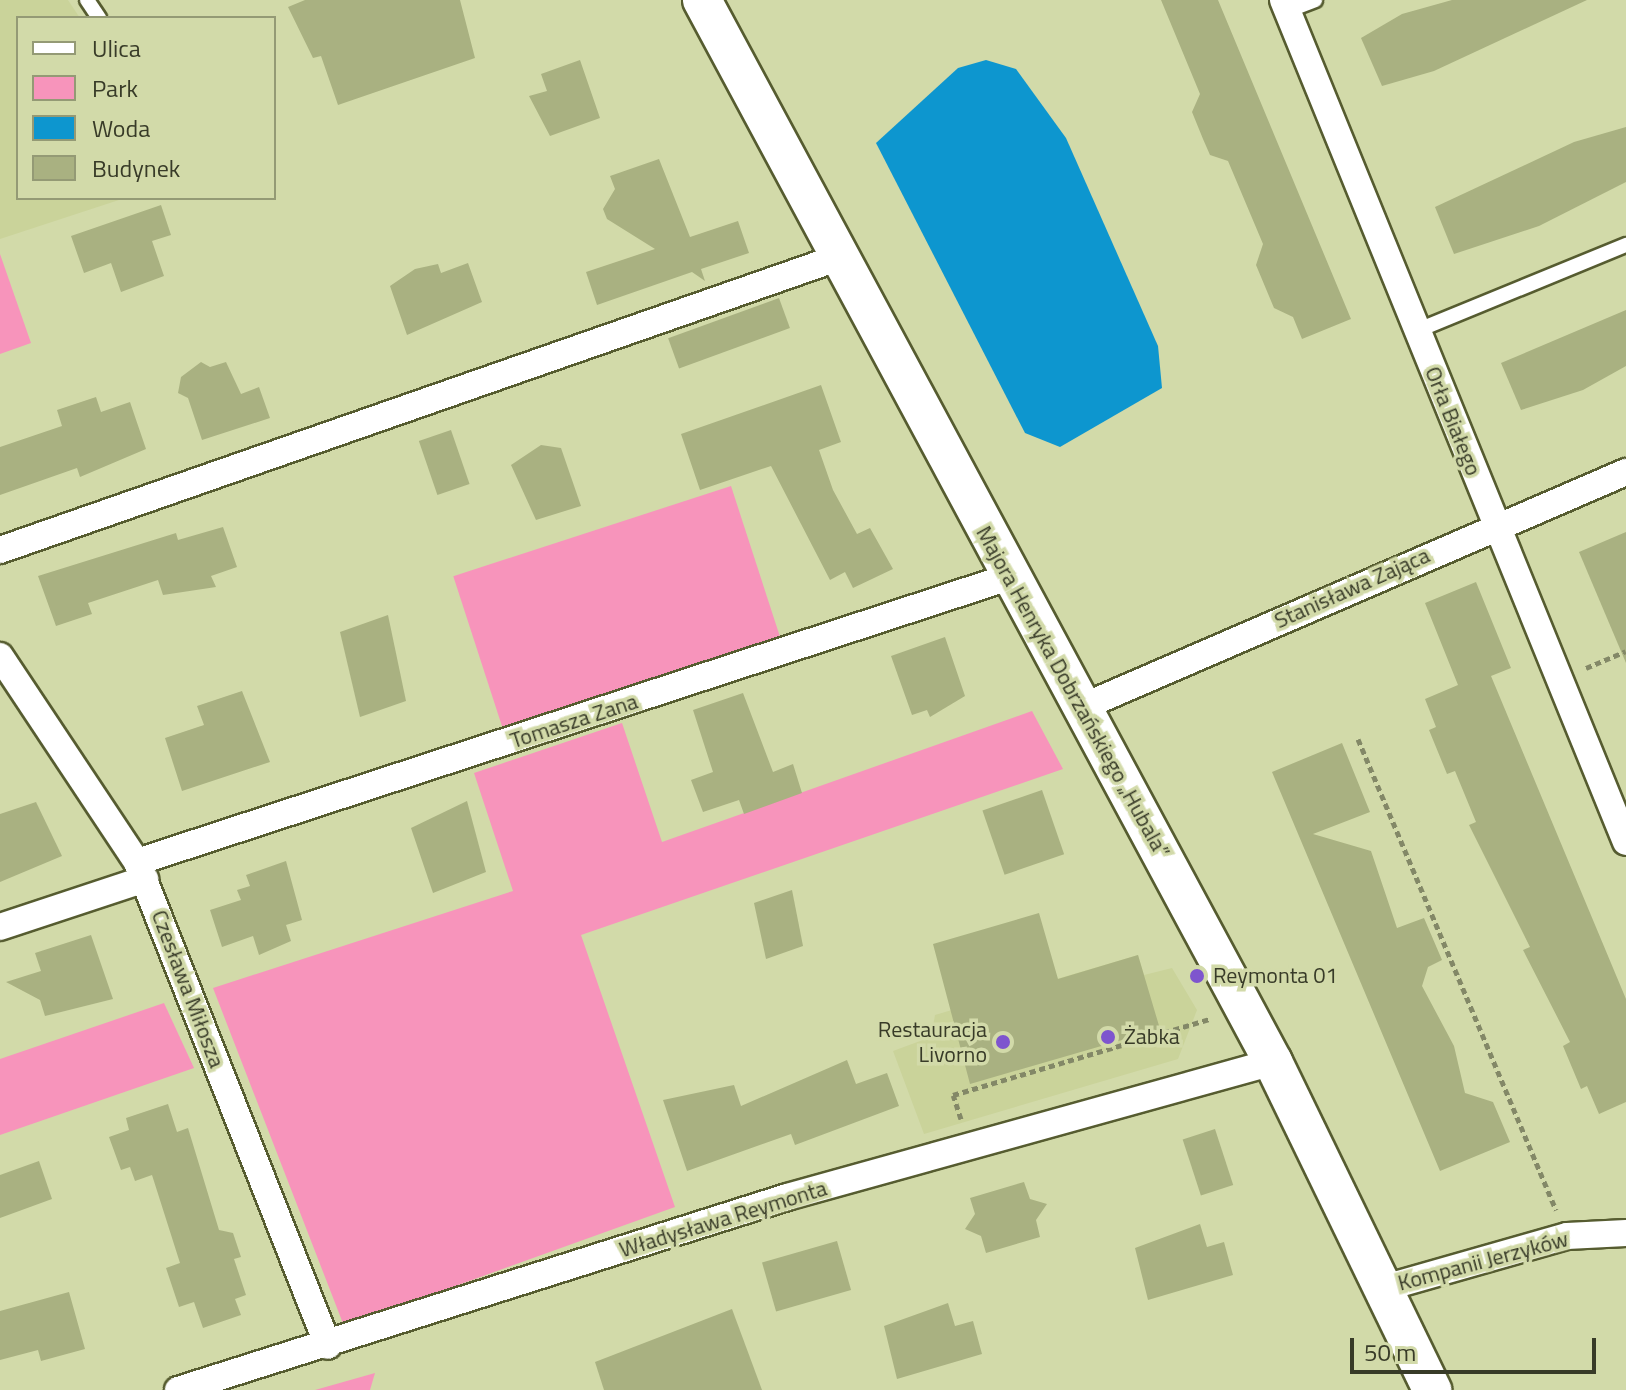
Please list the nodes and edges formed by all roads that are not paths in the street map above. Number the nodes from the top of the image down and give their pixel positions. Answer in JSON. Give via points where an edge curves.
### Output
{"nodes":[{"id":1,"x":702,"y":0,"type":"edge"},
{"id":2,"x":1315,"y":0,"type":"edge"},
{"id":3,"x":1285,"y":6,"type":"edge"},
{"id":4,"x":1626,"y":245,"type":"edge"},
{"id":5,"x":840,"y":257,"type":"junction"},
{"id":6,"x":1416,"y":331,"type":"junction"},
{"id":7,"x":1626,"y":472,"type":"edge"},
{"id":8,"x":1495,"y":526,"type":"junction"},
{"id":9,"x":0,"y":550,"type":"edge"},
{"id":10,"x":1009,"y":577,"type":"junction"},
{"id":11,"x":0,"y":656,"type":"edge"},
{"id":12,"x":1080,"y":708,"type":"junction"},
{"id":13,"x":1626,"y":842,"type":"edge"},
{"id":14,"x":141,"y":871,"type":"junction"},
{"id":15,"x":0,"y":927,"type":"edge"},
{"id":16,"x":1273,"y":1062,"type":"junction"},
{"id":17,"x":1626,"y":1233,"type":"edge"},
{"id":18,"x":1388,"y":1287,"type":"junction"},
{"id":19,"x":328,"y":1346,"type":"junction"},
{"id":20,"x":178,"y":1390,"type":"edge"},
{"id":21,"x":1432,"y":1390,"type":"edge"}],
"edges":[{"from":1,"to":5,"type":"street","name":"Majora Henryka Dobrzańskiego „Hubala”"},
{"from":2,"to":3,"type":"lane"},
{"from":3,"to":6,"type":"street","name":"Orła Białego"},
{"from":4,"to":6,"type":"lane"},
{"from":5,"to":9,"type":"street"},
{"from":5,"to":10,"type":"street","name":"Majora Henryka Dobrzańskiego „Hubala”"},
{"from":6,"to":8,"type":"street","name":"Orła Białego"},
{"from":7,"to":8,"type":"street","name":"Stanisława Zająca"},
{"from":8,"to":12,"type":"street","name":"Stanisława Zająca"},
{"from":8,"to":13,"type":"street","name":"Orła Białego"},
{"from":10,"to":12,"type":"street","name":"Majora Henryka Dobrzańskiego „Hubala”"},
{"from":10,"to":14,"type":"street","name":"Tomasza Zana"},
{"from":11,"to":14,"type":"street","name":"Czesława Miłosza"},
{"from":12,"to":16,"type":"street","name":"Majora Henryka Dobrzańskiego „Hubala”"},
{"from":14,"to":15,"type":"street","name":"Tomasza Zana"},
{"from":14,"to":19,"type":"street","name":"Czesława Miłosza"},
{"from":16,"to":18,"type":"street","name":"Majora Henryka Dobrzańskiego „Hubala”"},
{"from":16,"to":19,"type":"street","name":"Władysława Reymonta","via":[[787,1197]]},
{"from":17,"to":18,"type":"street","name":"Kompanii Jerzyków","via":[[1567,1236]]},
{"from":18,"to":21,"type":"street","name":"Majora Henryka Dobrzańskiego „Hubala”"},
{"from":19,"to":20,"type":"street","name":"Władysława Reymonta"}]}
